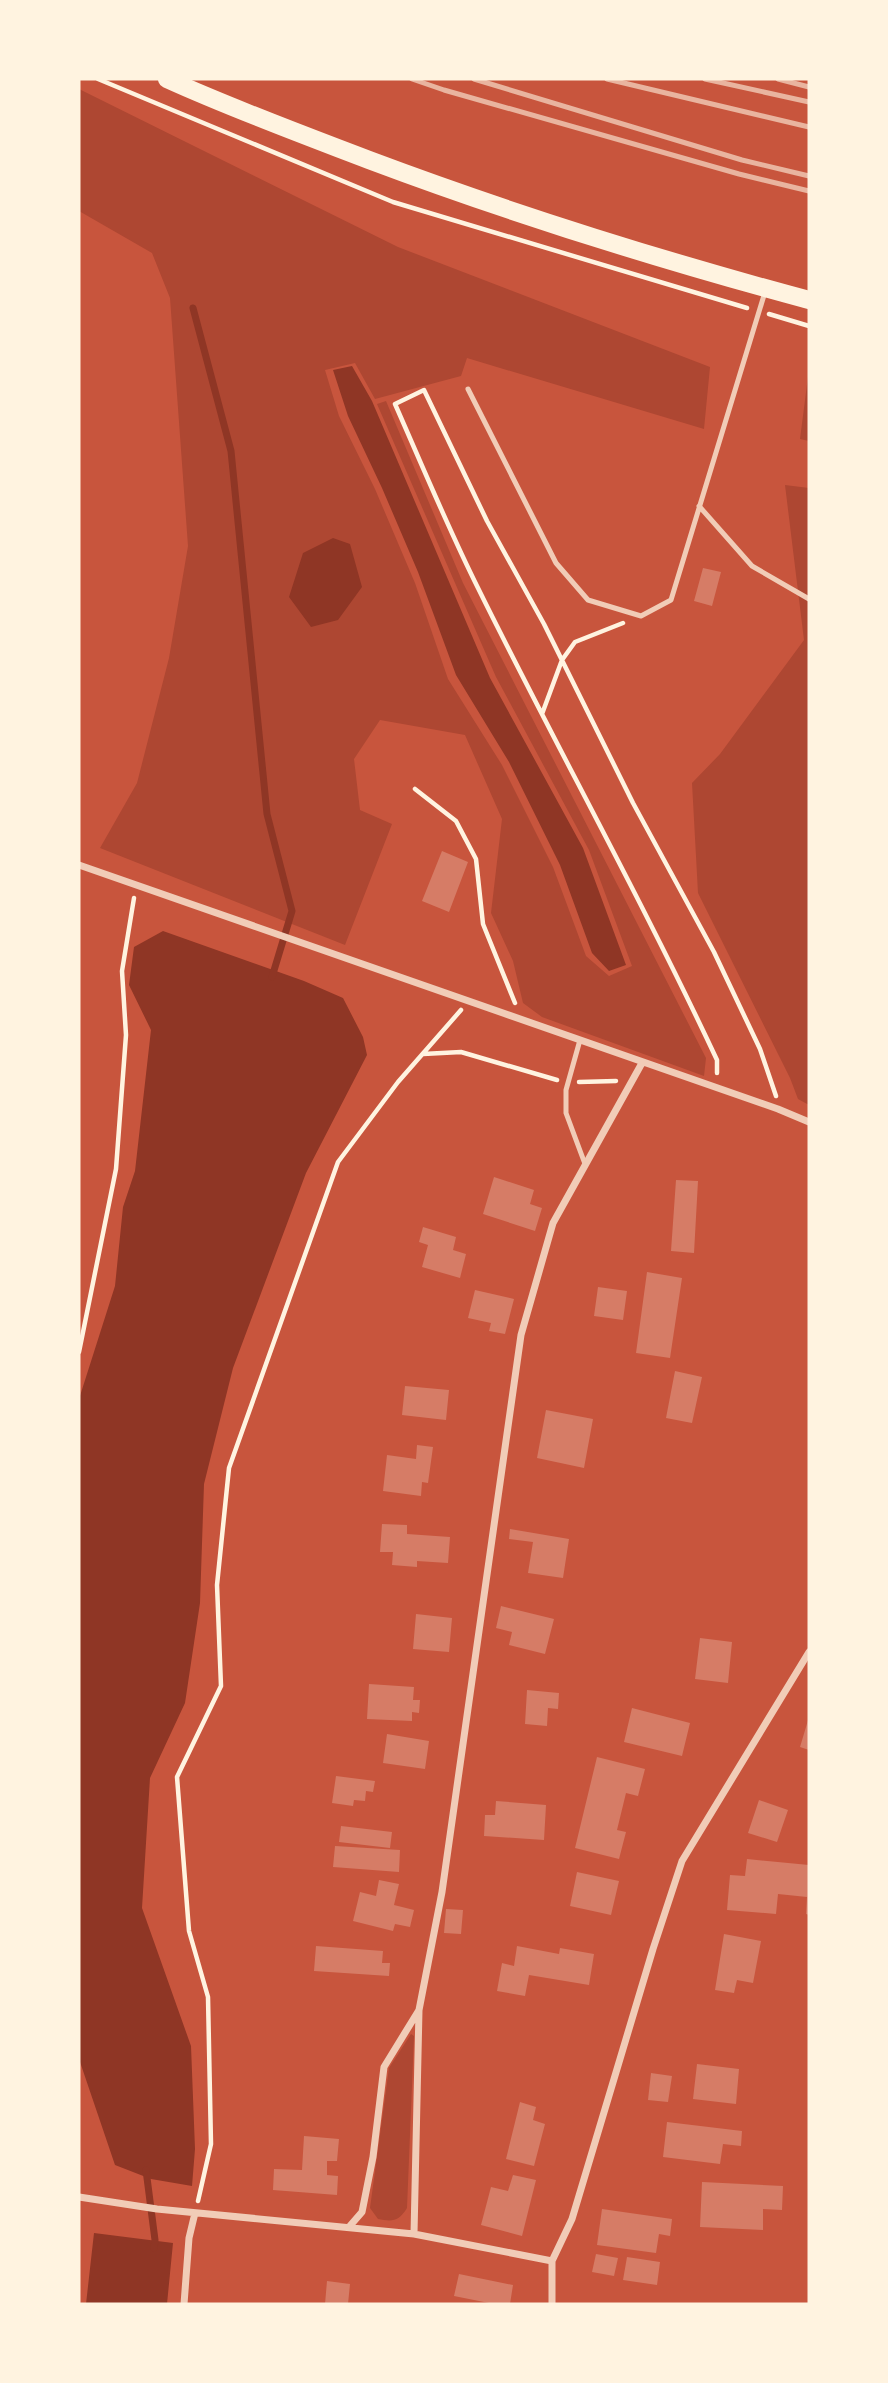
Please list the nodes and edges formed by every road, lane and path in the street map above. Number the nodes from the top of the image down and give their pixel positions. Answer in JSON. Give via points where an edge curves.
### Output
{"nodes":[{"id":1,"x":167,"y":79,"type":"edge"},
{"id":2,"x":766,"y":289,"type":"junction"},
{"id":3,"x":809,"y":300,"type":"edge"},
{"id":4,"x":468,"y":389,"type":"dead end"},
{"id":5,"x":699,"y":506,"type":"junction"},
{"id":6,"x":809,"y":599,"type":"edge"},
{"id":7,"x":641,"y":616,"type":"junction"},
{"id":8,"x":562,"y":660,"type":"junction"},
{"id":9,"x":541,"y":714,"type":"junction"},
{"id":10,"x":415,"y":789,"type":"dead end"},
{"id":11,"x":79,"y":865,"type":"edge"},
{"id":12,"x":136,"y":887,"type":"junction"},
{"id":13,"x":469,"y":1001,"type":"junction"},
{"id":14,"x":522,"y":1020,"type":"junction"},
{"id":15,"x":580,"y":1040,"type":"junction"},
{"id":16,"x":422,"y":1054,"type":"junction"},
{"id":17,"x":642,"y":1063,"type":"junction"},
{"id":18,"x":633,"y":1080,"type":"junction"},
{"id":19,"x":568,"y":1083,"type":"junction"},
{"id":20,"x":718,"y":1088,"type":"junction"},
{"id":21,"x":778,"y":1109,"type":"junction"},
{"id":22,"x":809,"y":1122,"type":"edge"},
{"id":23,"x":585,"y":1164,"type":"junction"},
{"id":24,"x":79,"y":1352,"type":"edge"},
{"id":25,"x":809,"y":1652,"type":"edge"},
{"id":26,"x":419,"y":2010,"type":"junction"},
{"id":27,"x":79,"y":2197,"type":"edge"},
{"id":28,"x":195,"y":2213,"type":"junction"},
{"id":29,"x":349,"y":2227,"type":"junction"},
{"id":30,"x":414,"y":2234,"type":"junction"},
{"id":31,"x":552,"y":2261,"type":"junction"},
{"id":32,"x":184,"y":2304,"type":"edge"},
{"id":33,"x":552,"y":2304,"type":"edge"}],
"edges":[{"from":1,"to":2,"type":"main road","via":[[235,110],[468,197]]},
{"from":2,"to":3,"type":"main road"},
{"from":2,"to":5,"type":"lane"},
{"from":4,"to":7,"type":"lane","via":[[556,563],[588,600]]},
{"from":5,"to":6,"type":"lane","via":[[752,566]]},
{"from":5,"to":7,"type":"lane","via":[[671,600]]},
{"from":7,"to":8,"type":"path","via":[[575,642]]},
{"from":8,"to":9,"type":"path"},
{"from":8,"to":9,"type":"path","via":[[487,521],[424,390],[395,404],[476,585]]},
{"from":8,"to":21,"type":"path","via":[[714,952],[760,1049],[776,1090]]},
{"from":9,"to":20,"type":"path","via":[[717,1060]]},
{"from":10,"to":14,"type":"path","via":[[456,821],[476,859],[483,924]]},
{"from":11,"to":12,"type":"street"},
{"from":12,"to":13,"type":"street"},
{"from":12,"to":24,"type":"path","via":[[122,971],[126,1035],[116,1169]]},
{"from":13,"to":14,"type":"street"},
{"from":13,"to":16,"type":"path"},
{"from":14,"to":15,"type":"street"},
{"from":15,"to":17,"type":"street"},
{"from":15,"to":19,"type":"lane"},
{"from":16,"to":19,"type":"path","via":[[461,1052]]},
{"from":16,"to":28,"type":"path","via":[[338,1162],[229,1468],[217,1585],[221,1686],[177,1777],[189,1931],[208,1997],[211,2144]]},
{"from":17,"to":18,"type":"street"},
{"from":17,"to":20,"type":"street"},
{"from":18,"to":19,"type":"path"},
{"from":18,"to":23,"type":"street"},
{"from":19,"to":23,"type":"lane","via":[[566,1113]]},
{"from":20,"to":21,"type":"street"},
{"from":21,"to":22,"type":"street"},
{"from":23,"to":26,"type":"street","via":[[552,1223],[521,1335],[442,1892]]},
{"from":25,"to":31,"type":"street","via":[[682,1861],[572,2219]]},
{"from":26,"to":29,"type":"street","via":[[384,2067],[362,2212]]},
{"from":26,"to":30,"type":"street"},
{"from":27,"to":28,"type":"street"},
{"from":28,"to":29,"type":"street"},
{"from":28,"to":32,"type":"street"},
{"from":29,"to":30,"type":"street"},
{"from":30,"to":31,"type":"street"},
{"from":31,"to":33,"type":"street"}]}
